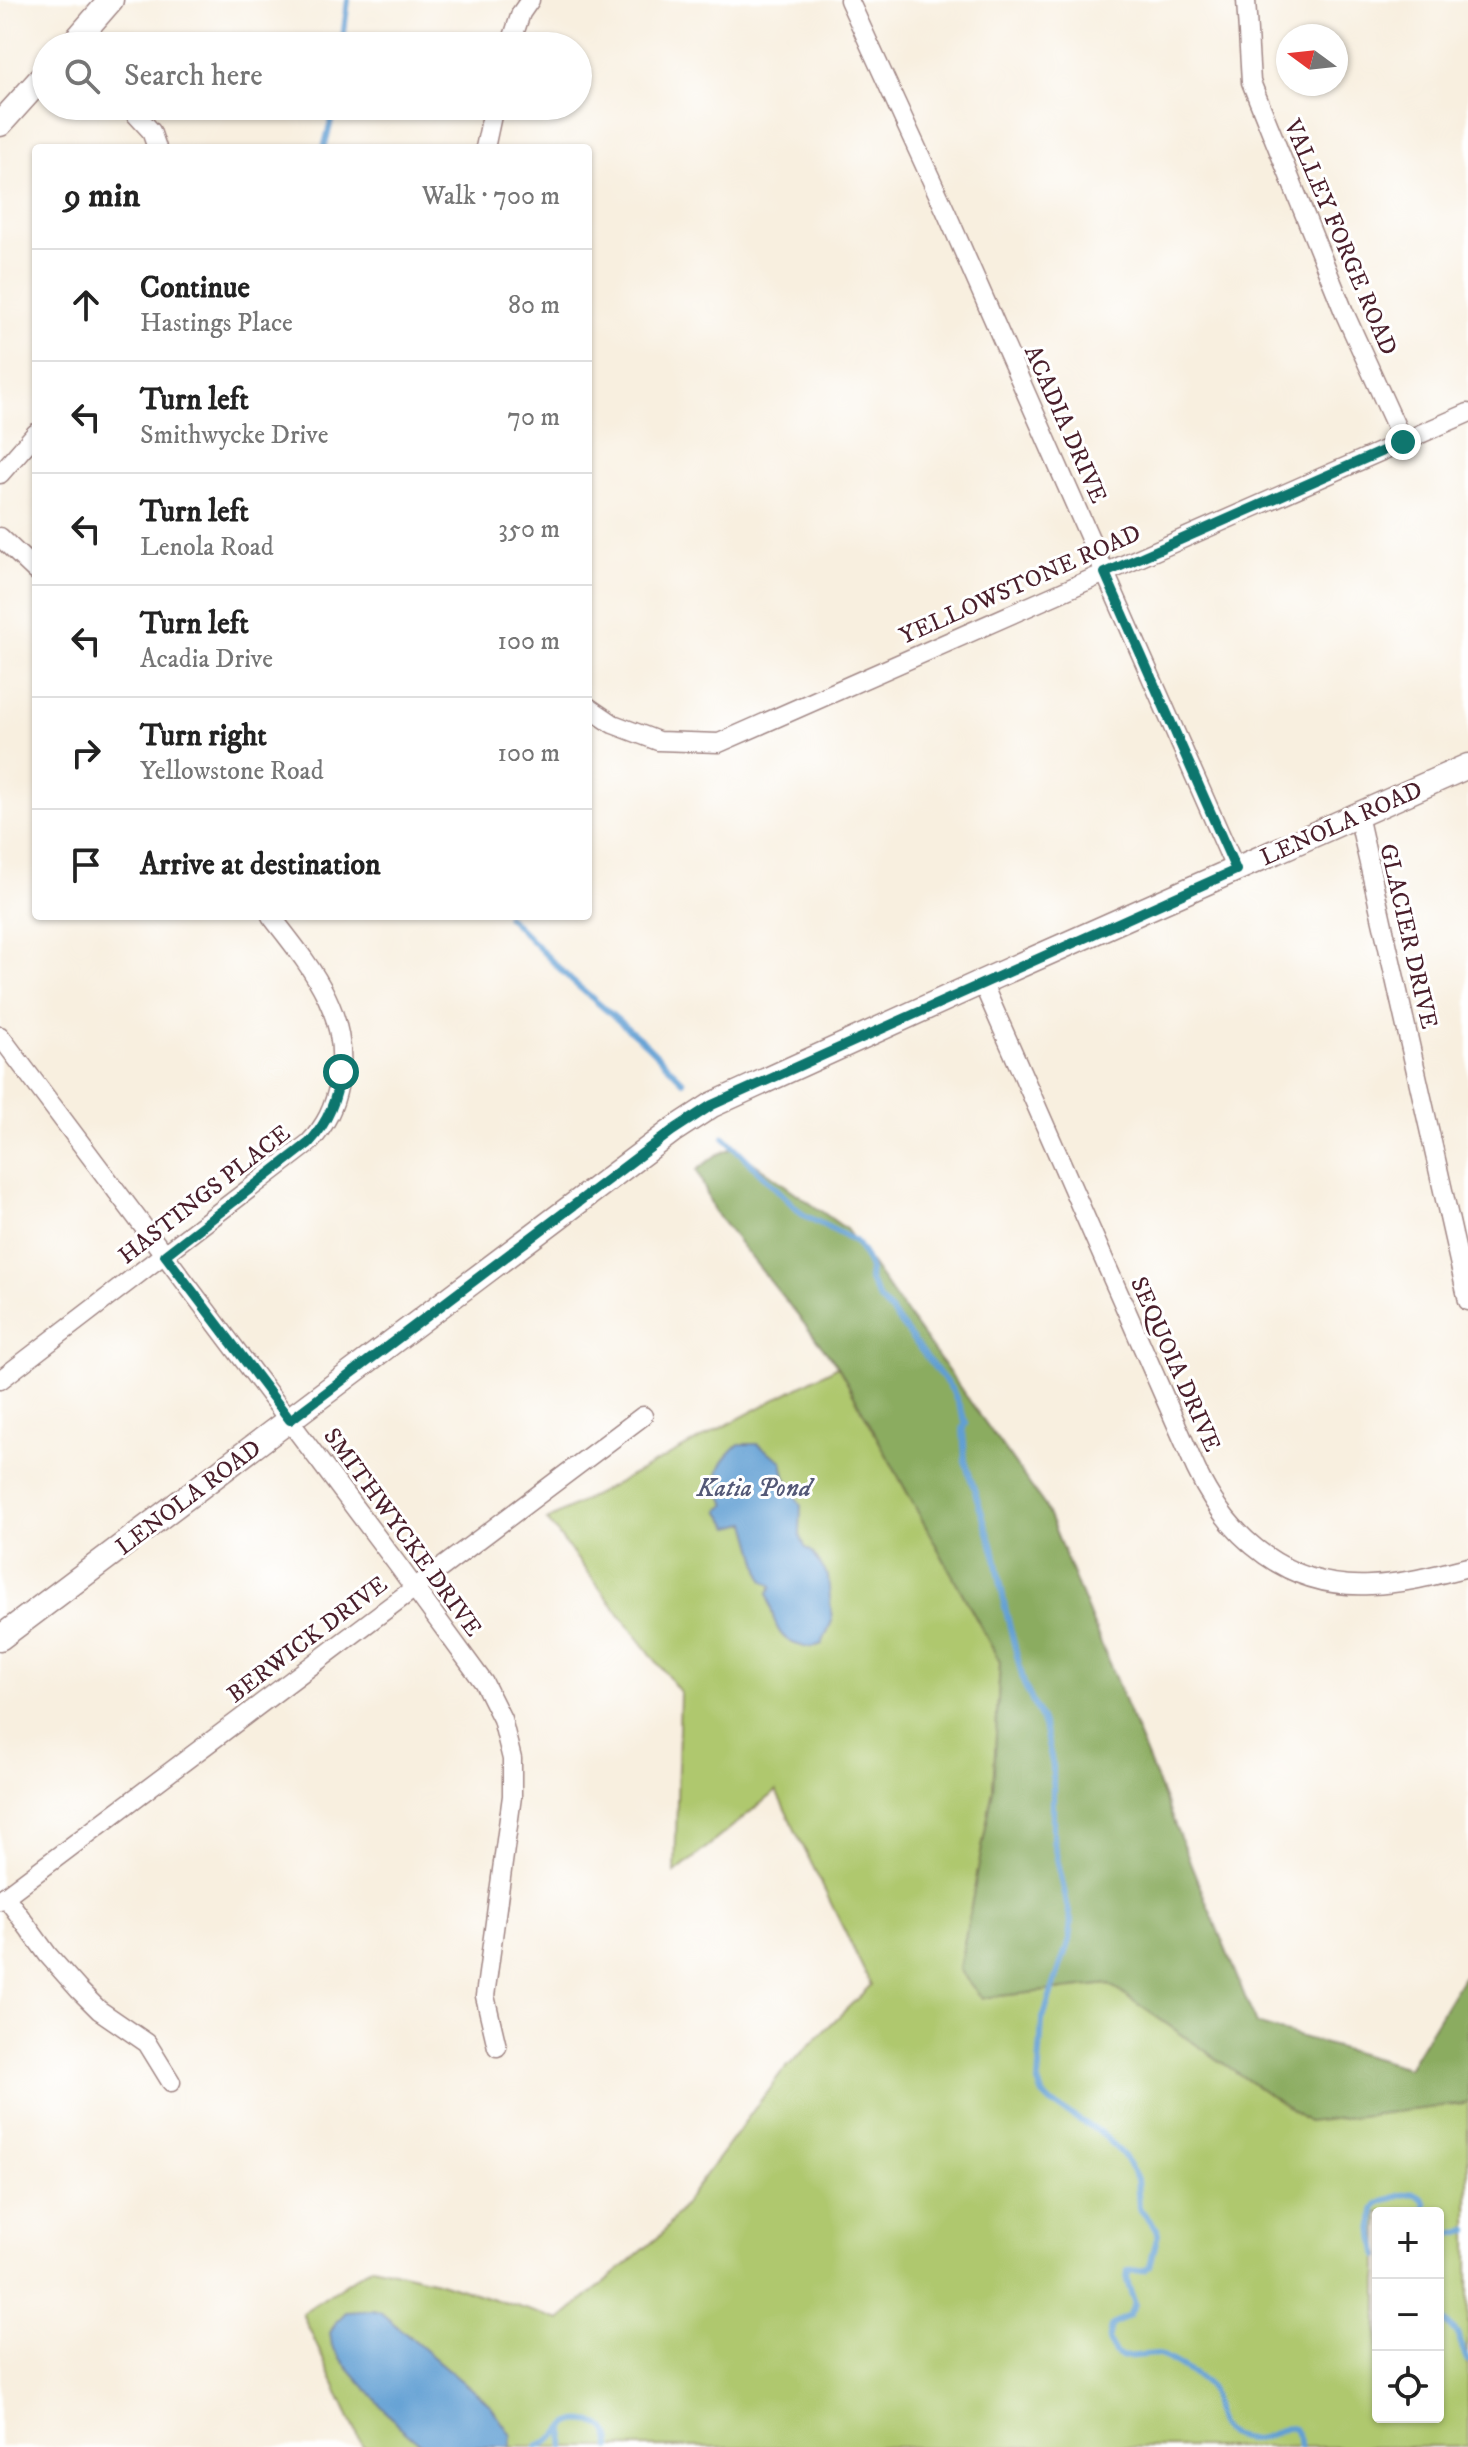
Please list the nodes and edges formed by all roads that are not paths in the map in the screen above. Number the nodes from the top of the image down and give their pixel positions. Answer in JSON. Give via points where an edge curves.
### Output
{"nodes":[{"id":1,"x":111,"y":0,"type":"edge"},
{"id":2,"x":530,"y":0,"type":"edge"},
{"id":3,"x":849,"y":0,"type":"edge"},
{"id":4,"x":1246,"y":0,"type":"edge"},
{"id":5,"x":83,"y":32,"type":"edge"},
{"id":6,"x":515,"y":32,"type":"edge"},
{"id":7,"x":32,"y":89,"type":"edge"},
{"id":8,"x":141,"y":120,"type":"edge"},
{"id":9,"x":491,"y":120,"type":"edge"},
{"id":10,"x":0,"y":124,"type":"edge"},
{"id":11,"x":156,"y":144,"type":"edge"},
{"id":12,"x":486,"y":144,"type":"edge"},
{"id":13,"x":1468,"y":413,"type":"edge"},
{"id":14,"x":32,"y":438,"type":"edge"},
{"id":15,"x":1403,"y":442,"type":"junction"},
{"id":16,"x":0,"y":474,"type":"edge"},
{"id":17,"x":0,"y":537,"type":"edge"},
{"id":18,"x":32,"y":567,"type":"edge"},
{"id":19,"x":1105,"y":573,"type":"junction"},
{"id":20,"x":592,"y":710,"type":"edge"},
{"id":21,"x":1468,"y":766,"type":"edge"},
{"id":22,"x":1358,"y":815,"type":"junction"},
{"id":23,"x":1236,"y":870,"type":"junction"},
{"id":24,"x":274,"y":920,"type":"edge"},
{"id":25,"x":982,"y":982,"type":"junction"},
{"id":26,"x":0,"y":1036,"type":"edge"},
{"id":27,"x":165,"y":1255,"type":"junction"},
{"id":28,"x":1468,"y":1301,"type":"edge"},
{"id":29,"x":0,"y":1380,"type":"edge"},
{"id":30,"x":643,"y":1416,"type":"dead end"},
{"id":31,"x":290,"y":1420,"type":"junction"},
{"id":32,"x":1468,"y":1567,"type":"edge"},
{"id":33,"x":414,"y":1587,"type":"junction"},
{"id":34,"x":0,"y":1638,"type":"edge"},
{"id":35,"x":3,"y":1898,"type":"edge"},
{"id":36,"x":497,"y":2047,"type":"dead end"},
{"id":37,"x":171,"y":2082,"type":"dead end"}],
"edges":[{"from":1,"to":5,"type":"main road"},
{"from":2,"to":6,"type":"street"},
{"from":3,"to":19,"type":"street","name":"ACADIA DRIVE"},
{"from":4,"to":15,"type":"street","name":"VALLEY FORGE ROAD","via":[[1251,82]]},
{"from":7,"to":10,"type":"main road"},
{"from":8,"to":11,"type":"street"},
{"from":9,"to":12,"type":"street"},
{"from":13,"to":15,"type":"street","name":"YELLOWSTONE ROAD"},
{"from":14,"to":16,"type":"street"},
{"from":15,"to":19,"type":"street","name":"YELLOWSTONE ROAD"},
{"from":17,"to":18,"type":"street"},
{"from":19,"to":20,"type":"street","name":"YELLOWSTONE ROAD","via":[[719,743],[658,741]]},
{"from":19,"to":23,"type":"street","name":"ACADIA DRIVE"},
{"from":21,"to":22,"type":"main road","name":"LENOLA ROAD"},
{"from":22,"to":23,"type":"main road","name":"LENOLA ROAD"},
{"from":22,"to":28,"type":"street","name":"GLACIER DRIVE"},
{"from":23,"to":25,"type":"main road","name":"LENOLA ROAD"},
{"from":24,"to":27,"type":"street","name":"HASTINGS PLACE","via":[[324,989],[340,1030],[341,1072],[332,1110],[309,1143]]},
{"from":25,"to":31,"type":"main road","name":"LENOLA ROAD","via":[[690,1118]]},
{"from":25,"to":32,"type":"street","name":"SEQUOIA DRIVE","via":[[1196,1469],[1236,1532],[1292,1571],[1337,1584],[1391,1584]]},
{"from":26,"to":27,"type":"street","name":"SMITHWYCKE DRIVE"},
{"from":27,"to":29,"type":"street","name":"HASTINGS PLACE"},
{"from":27,"to":31,"type":"street","name":"SMITHWYCKE DRIVE"},
{"from":30,"to":33,"type":"street","name":"BERWICK DRIVE"},
{"from":31,"to":33,"type":"street","name":"SMITHWYCKE DRIVE"},
{"from":31,"to":34,"type":"main road","name":"LENOLA ROAD"},
{"from":33,"to":35,"type":"street","name":"BERWICK DRIVE"},
{"from":33,"to":36,"type":"street","name":"SMITHWYCKE DRIVE","via":[[484,1683],[510,1749],[512,1796],[485,1996]]},
{"from":35,"to":37,"type":"street","via":[[79,1990],[147,2043]]}]}
